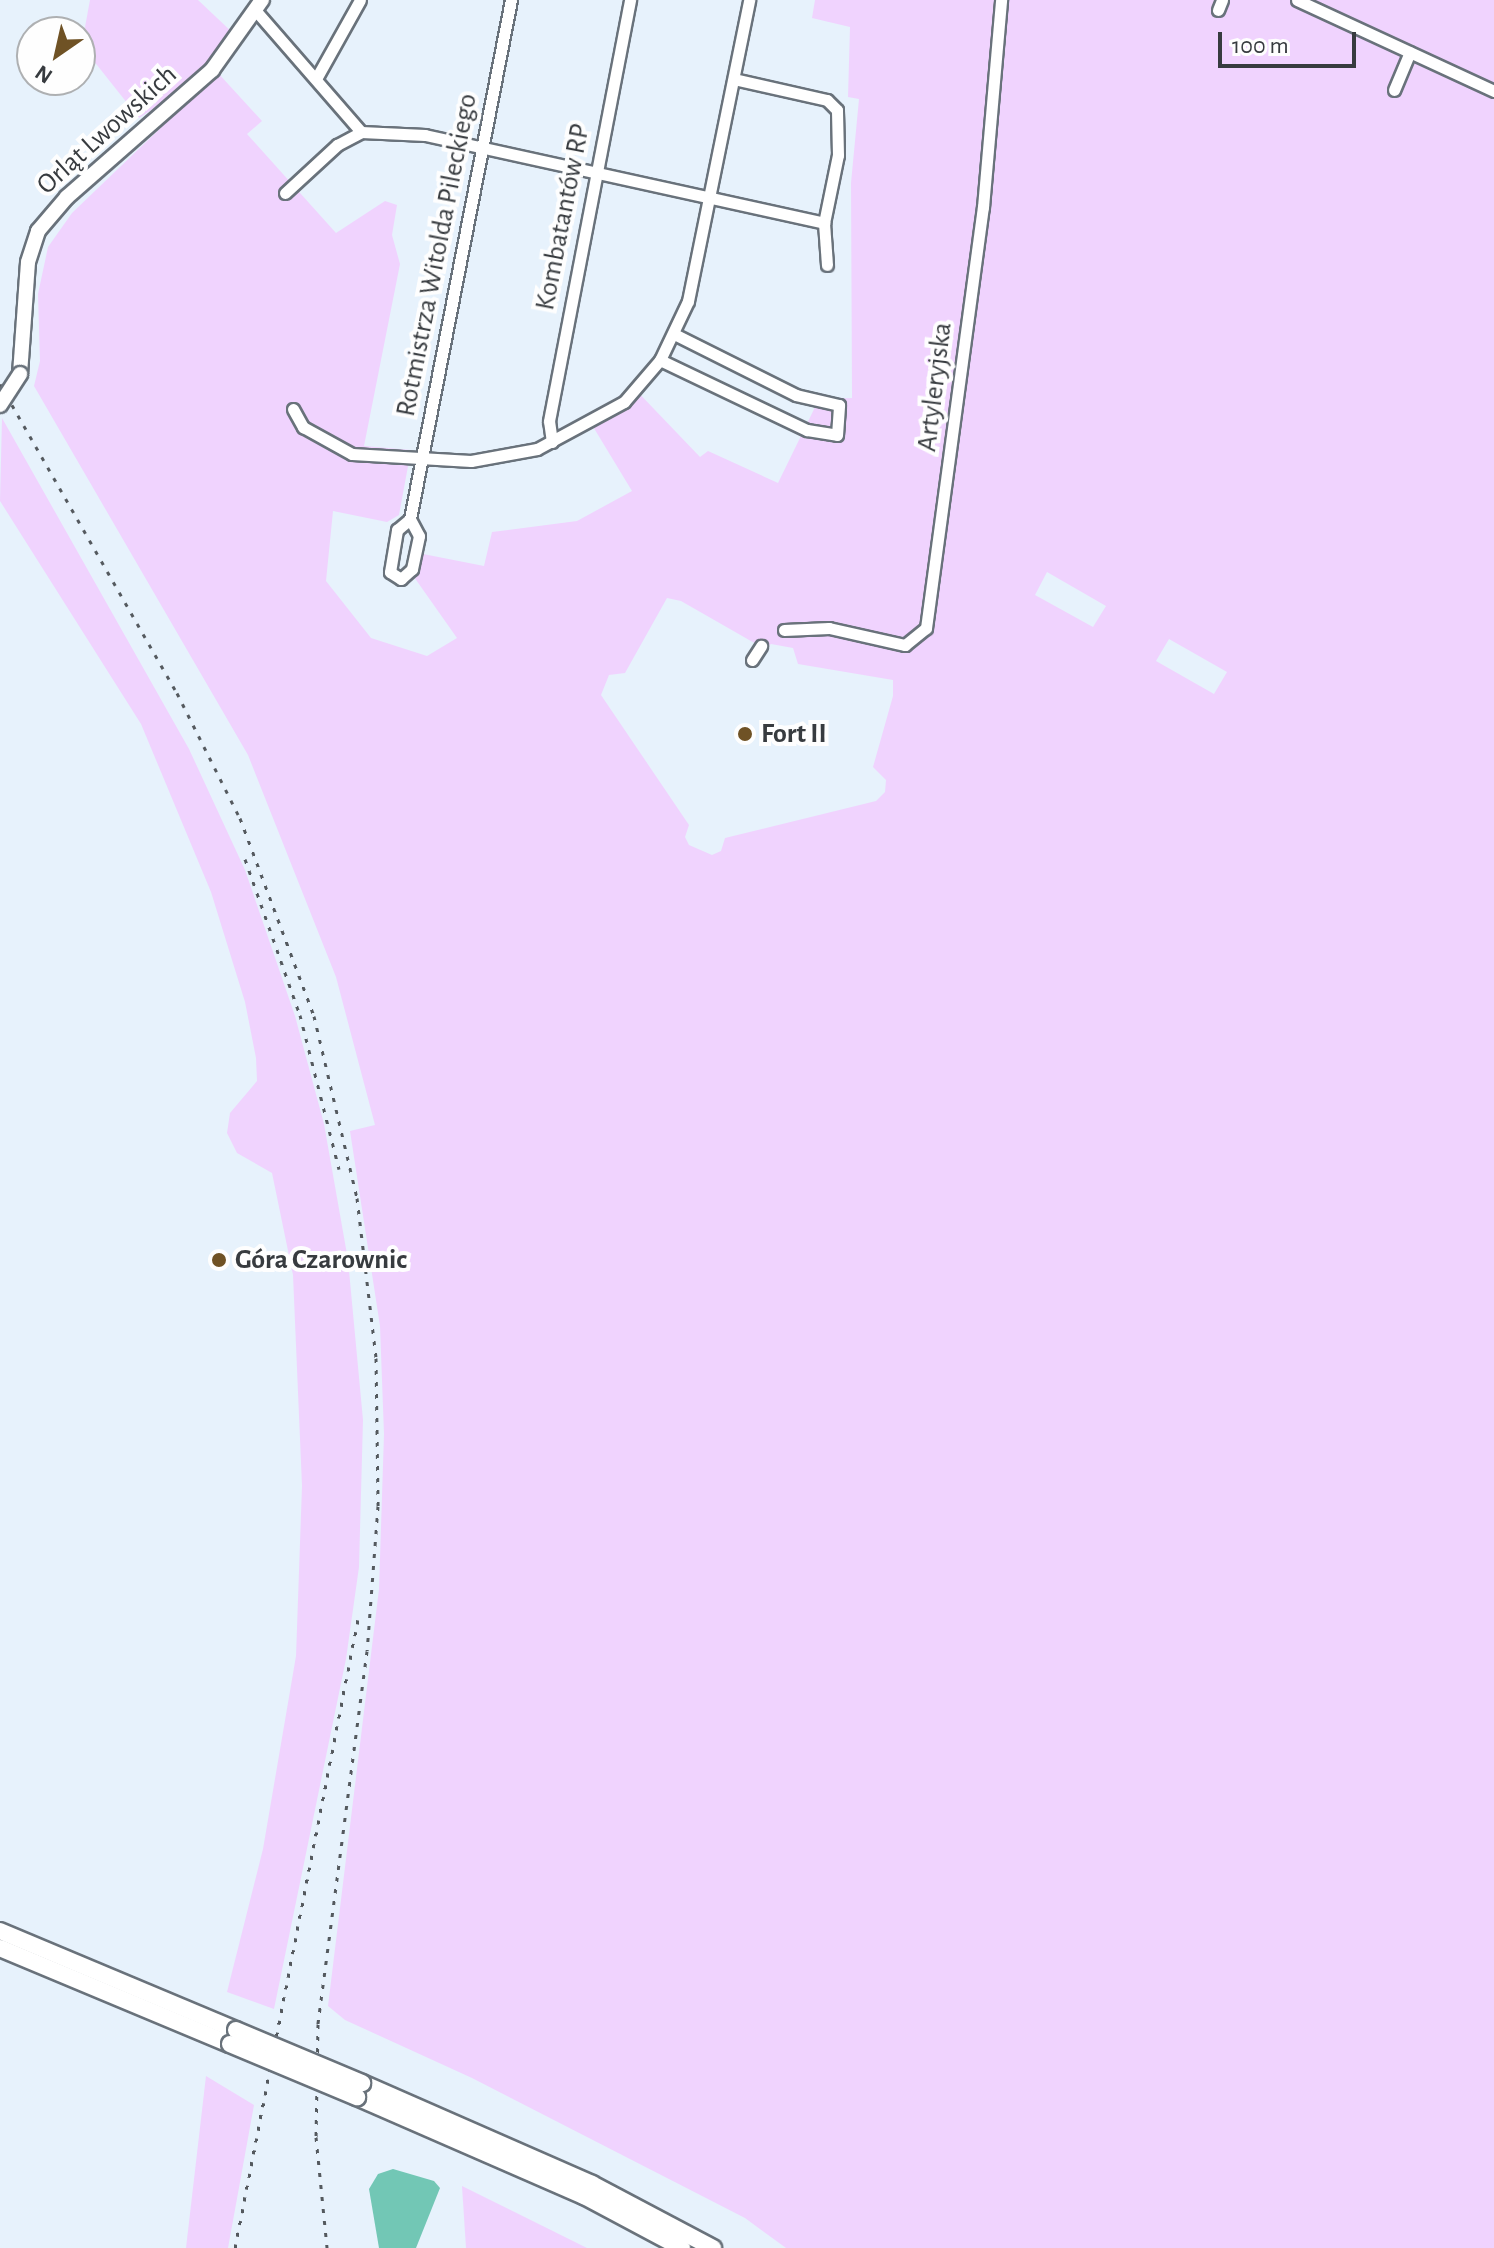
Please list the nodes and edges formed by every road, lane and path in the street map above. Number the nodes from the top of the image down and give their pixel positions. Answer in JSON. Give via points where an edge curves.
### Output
{"nodes":[{"id":1,"x":360,"y":0,"type":"edge"},
{"id":2,"x":511,"y":0,"type":"edge"},
{"id":3,"x":630,"y":0,"type":"edge"},
{"id":4,"x":749,"y":0,"type":"edge"},
{"id":5,"x":1001,"y":0,"type":"edge"},
{"id":6,"x":1297,"y":0,"type":"edge"},
{"id":7,"x":259,"y":5,"type":"edge"},
{"id":8,"x":1410,"y":52,"type":"junction"},
{"id":9,"x":317,"y":77,"type":"junction"},
{"id":10,"x":734,"y":79,"type":"junction"},
{"id":11,"x":1394,"y":90,"type":"dead end"},
{"id":12,"x":1494,"y":91,"type":"edge"},
{"id":13,"x":361,"y":132,"type":"junction"},
{"id":14,"x":482,"y":148,"type":"junction"},
{"id":15,"x":597,"y":172,"type":"junction"},
{"id":16,"x":285,"y":193,"type":"dead end"},
{"id":17,"x":711,"y":198,"type":"junction"},
{"id":18,"x":824,"y":223,"type":"junction"},
{"id":19,"x":827,"y":265,"type":"dead end"},
{"id":20,"x":674,"y":334,"type":"junction"},
{"id":21,"x":660,"y":360,"type":"junction"},
{"id":22,"x":0,"y":405,"type":"edge"},
{"id":23,"x":293,"y":409,"type":"dead end"},
{"id":24,"x":552,"y":442,"type":"junction"},
{"id":25,"x":422,"y":461,"type":"junction"},
{"id":26,"x":410,"y":519,"type":"junction"},
{"id":27,"x":784,"y":630,"type":"dead end"},
{"id":28,"x":761,"y":646,"type":"dead end"},
{"id":29,"x":752,"y":660,"type":"dead end"},
{"id":30,"x":0,"y":1931,"type":"edge"},
{"id":31,"x":0,"y":1948,"type":"edge"},
{"id":32,"x":233,"y":2037,"type":"junction"},
{"id":33,"x":360,"y":2090,"type":"junction"},
{"id":34,"x":682,"y":2248,"type":"edge"},
{"id":35,"x":713,"y":2248,"type":"edge"}],
"edges":[{"from":1,"to":9,"type":"street"},
{"from":2,"to":14,"type":"street","name":"Rotmistrza Witolda Pileckiego"},
{"from":3,"to":15,"type":"street","name":"Kombatantów RP"},
{"from":4,"to":10,"type":"street"},
{"from":5,"to":27,"type":"street","name":"Artyleryjska","via":[[983,207],[926,628],[905,645],[847,631]]},
{"from":6,"to":8,"type":"street"},
{"from":7,"to":9,"type":"street"},
{"from":7,"to":22,"type":"street","name":"Orląt Lwowskich","bridge":true,"via":[[199,83],[67,197],[38,231],[28,262],[20,374]]},
{"from":8,"to":11,"type":"street"},
{"from":8,"to":12,"type":"street"},
{"from":9,"to":13,"type":"street"},
{"from":10,"to":17,"type":"street"},
{"from":10,"to":18,"type":"street","via":[[827,100],[837,110],[838,155]]},
{"from":13,"to":14,"type":"street","via":[[397,131]]},
{"from":13,"to":16,"type":"street","via":[[337,145]]},
{"from":14,"to":15,"type":"street"},
{"from":14,"to":25,"type":"street","name":"Rotmistrza Witolda Pileckiego"},
{"from":15,"to":17,"type":"street"},
{"from":15,"to":24,"type":"street","name":"Kombatantów RP","via":[[549,421]]},
{"from":17,"to":18,"type":"street"},
{"from":17,"to":20,"type":"street","via":[[694,281]]},
{"from":18,"to":19,"type":"street"},
{"from":20,"to":21,"type":"street"},
{"from":20,"to":21,"type":"street","via":[[796,395],[839,405],[837,435],[807,430]]},
{"from":21,"to":24,"type":"street","via":[[624,402]]},
{"from":23,"to":25,"type":"street","via":[[303,427],[339,450]]},
{"from":24,"to":25,"type":"street","via":[[488,459]]},
{"from":25,"to":26,"type":"street","name":"Rotmistrza Witolda Pileckiego"},
{"from":26,"to":26,"type":"street","name":"Rotmistrza Witolda Pileckiego","via":[[397,530],[390,565],[392,575],[401,579],[410,574],[419,536]]},
{"from":28,"to":29,"type":"street"},
{"from":30,"to":32,"type":"main road"},
{"from":31,"to":32,"type":"main road"},
{"from":32,"to":33,"type":"main road","bridge":true},
{"from":33,"to":34,"type":"main road"},
{"from":33,"to":35,"type":"main road","via":[[592,2184]]}]}
